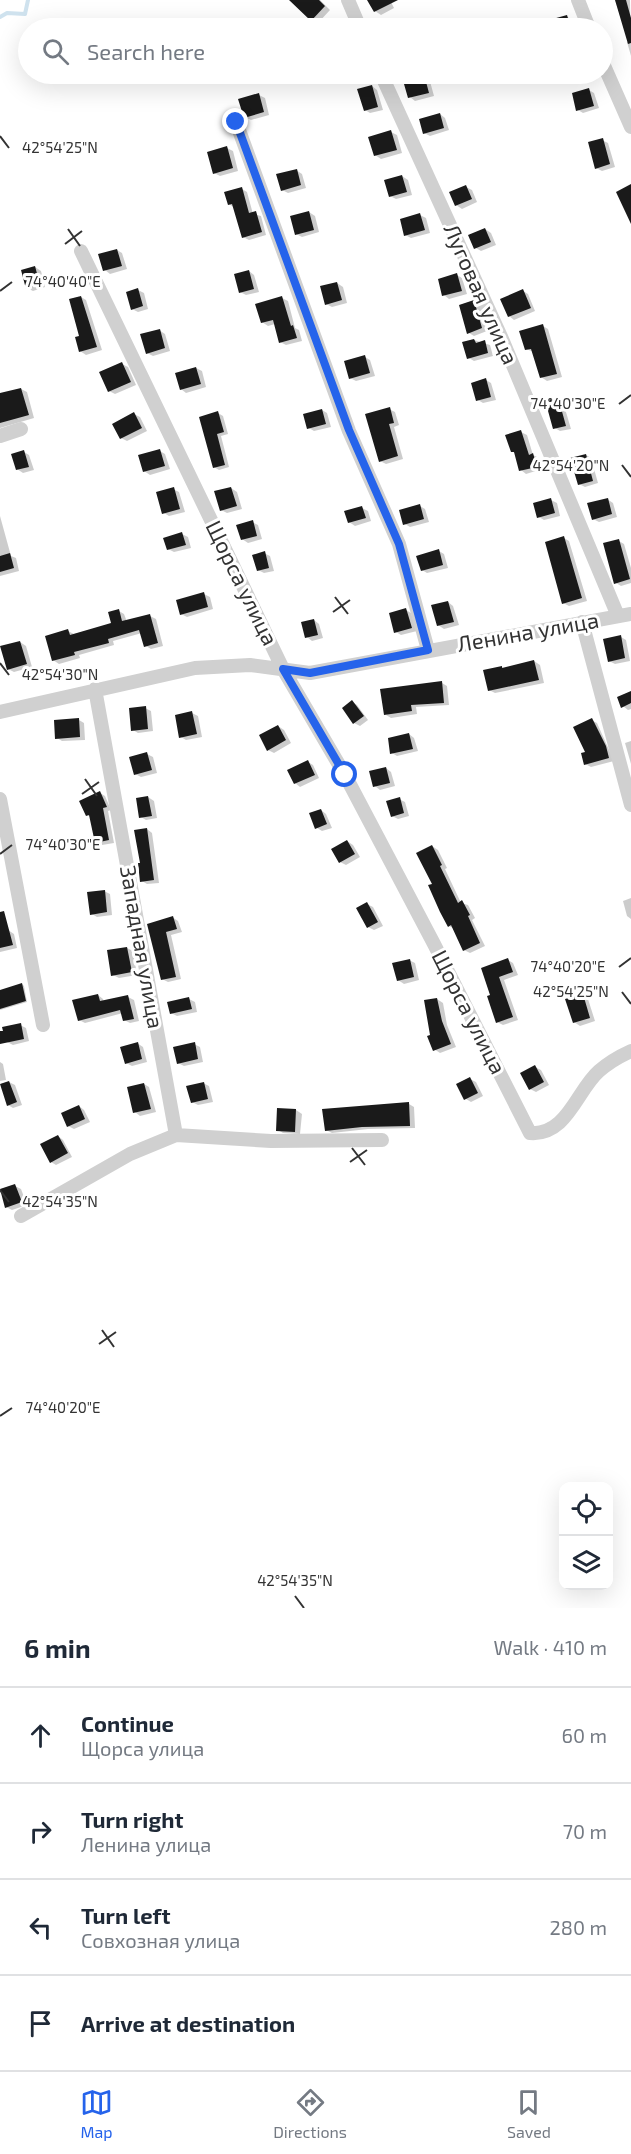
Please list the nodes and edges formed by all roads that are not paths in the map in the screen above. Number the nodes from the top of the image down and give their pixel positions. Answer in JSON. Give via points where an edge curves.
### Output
{"nodes":[{"id":1,"x":348,"y":0,"type":"edge"},
{"id":2,"x":578,"y":0,"type":"edge"},
{"id":3,"x":356,"y":18,"type":"edge"},
{"id":4,"x":585,"y":18,"type":"edge"},
{"id":5,"x":386,"y":84,"type":"edge"},
{"id":6,"x":613,"y":84,"type":"edge"},
{"id":7,"x":236,"y":122,"type":"dead end"},
{"id":8,"x":631,"y":127,"type":"edge"},
{"id":9,"x":81,"y":251,"type":"dead end"},
{"id":10,"x":21,"y":429,"type":"dead end"},
{"id":11,"x":0,"y":436,"type":"edge"},
{"id":12,"x":625,"y":615,"type":"edge"},
{"id":13,"x":582,"y":622,"type":"junction"},
{"id":14,"x":428,"y":650,"type":"junction"},
{"id":15,"x":283,"y":669,"type":"junction"},
{"id":16,"x":96,"y":689,"type":"junction"},
{"id":17,"x":0,"y":712,"type":"edge"},
{"id":18,"x":0,"y":799,"type":"edge"},
{"id":19,"x":631,"y":805,"type":"edge"},
{"id":20,"x":43,"y":1025,"type":"dead end"},
{"id":21,"x":631,"y":1051,"type":"edge"},
{"id":22,"x":176,"y":1135,"type":"junction"},
{"id":23,"x":382,"y":1140,"type":"dead end"},
{"id":24,"x":21,"y":1216,"type":"dead end"}],
"edges":[{"from":1,"to":3,"type":"street"},
{"from":2,"to":4,"type":"street"},
{"from":5,"to":12,"type":"street","name":"Луговая улица"},
{"from":6,"to":8,"type":"street"},
{"from":7,"to":14,"type":"street","via":[[349,430],[399,544]]},
{"from":9,"to":15,"type":"street","name":"Щорса улица"},
{"from":10,"to":11,"type":"street"},
{"from":12,"to":13,"type":"street","name":"Ленина улица"},
{"from":13,"to":14,"type":"street","name":"Ленина улица"},
{"from":13,"to":19,"type":"street"},
{"from":14,"to":15,"type":"street","name":"Ленина улица","via":[[310,673]]},
{"from":15,"to":16,"type":"street","name":"Ленина улица","via":[[250,665],[195,668]]},
{"from":15,"to":21,"type":"street","name":"Щорса улица","via":[[350,785],[530,1132],[548,1130],[572,1110],[598,1071]]},
{"from":16,"to":17,"type":"street","name":"Ленина улица"},
{"from":16,"to":22,"type":"street","name":"Западная улица"},
{"from":18,"to":20,"type":"street"},
{"from":22,"to":23,"type":"street","via":[[271,1141]]},
{"from":22,"to":24,"type":"street","via":[[130,1154]]}]}
